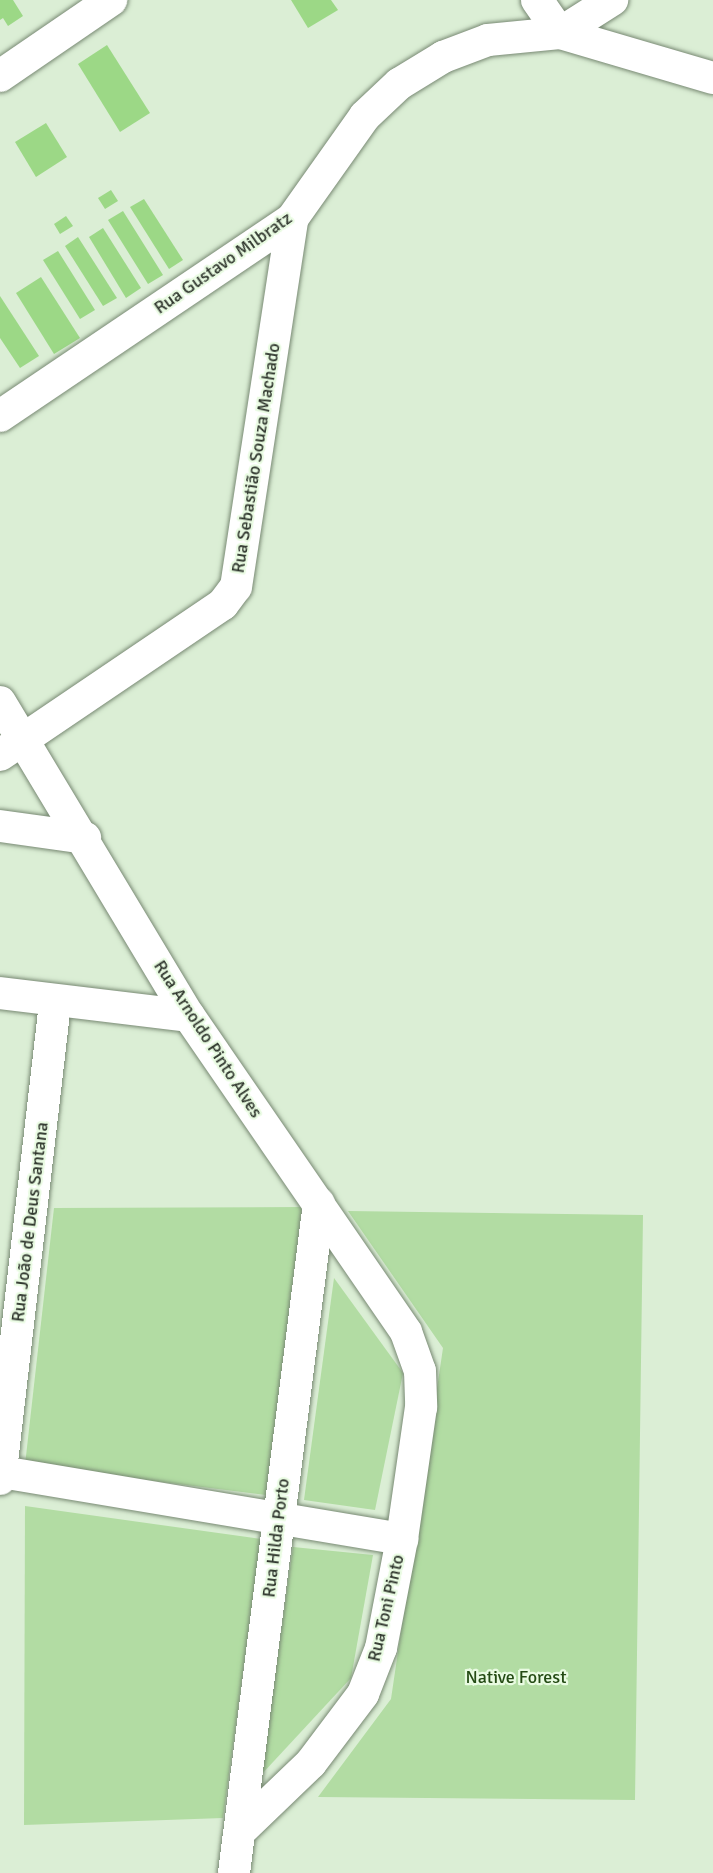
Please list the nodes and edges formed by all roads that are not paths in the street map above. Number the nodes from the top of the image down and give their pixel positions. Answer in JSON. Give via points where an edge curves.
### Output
{"nodes":[{"id":1,"x":111,"y":0,"type":"edge"},
{"id":2,"x":537,"y":0,"type":"edge"},
{"id":3,"x":612,"y":0,"type":"edge"},
{"id":4,"x":560,"y":33,"type":"junction"},
{"id":5,"x":0,"y":76,"type":"edge"},
{"id":6,"x":713,"y":78,"type":"edge"},
{"id":7,"x":292,"y":219,"type":"junction"},
{"id":8,"x":0,"y":416,"type":"edge"},
{"id":9,"x":0,"y":702,"type":"edge"},
{"id":10,"x":12,"y":746,"type":"edge"},
{"id":11,"x":0,"y":826,"type":"edge"},
{"id":12,"x":85,"y":838,"type":"junction"},
{"id":13,"x":0,"y":993,"type":"edge"},
{"id":14,"x":55,"y":1001,"type":"junction"},
{"id":15,"x":189,"y":1016,"type":"junction"},
{"id":16,"x":319,"y":1203,"type":"junction"},
{"id":17,"x":420,"y":1371,"type":"joint"},
{"id":18,"x":0,"y":1475,"type":"edge"},
{"id":19,"x":278,"y":1517,"type":"junction"},
{"id":20,"x":402,"y":1539,"type":"junction"},
{"id":21,"x":240,"y":1832,"type":"junction"},
{"id":22,"x":234,"y":1873,"type":"edge"}],
"edges":[{"from":1,"to":5,"type":"street"},
{"from":2,"to":4,"type":"street"},
{"from":3,"to":4,"type":"street","name":"Rua Gustavo Milbratz"},
{"from":4,"to":6,"type":"street"},
{"from":4,"to":7,"type":"street","name":"Rua Gustavo Milbratz","via":[[488,40],[443,57],[399,84],[365,116]]},
{"from":7,"to":8,"type":"street","name":"Rua Gustavo Milbratz"},
{"from":7,"to":10,"type":"street","name":"Rua Sebastião Souza Machado","via":[[236,587],[224,604]]},
{"from":9,"to":10,"type":"street","name":"Rua Arnoldo Pinto Alves"},
{"from":10,"to":12,"type":"street","name":"Rua Arnoldo Pinto Alves"},
{"from":11,"to":12,"type":"street"},
{"from":12,"to":15,"type":"street","name":"Rua Arnoldo Pinto Alves"},
{"from":13,"to":14,"type":"street"},
{"from":14,"to":15,"type":"street"},
{"from":14,"to":18,"type":"street","name":"Rua João de Deus Santana"},
{"from":15,"to":16,"type":"street","name":"Rua Arnoldo Pinto Alves"},
{"from":16,"to":17,"type":"street","name":"Rua Arnoldo Pinto Alves","via":[[406,1332]]},
{"from":16,"to":19,"type":"street","name":"Rua Hilda Porto"},
{"from":17,"to":20,"type":"street","name":"Rua Toni Pinto","via":[[421,1407]]},
{"from":18,"to":19,"type":"street"},
{"from":19,"to":20,"type":"street"},
{"from":19,"to":21,"type":"street","name":"Rua Hilda Porto"},
{"from":20,"to":21,"type":"street","name":"Rua Toni Pinto","via":[[381,1648],[363,1694],[311,1763]]},
{"from":21,"to":22,"type":"street","name":"Rua Hilda Porto"}]}
